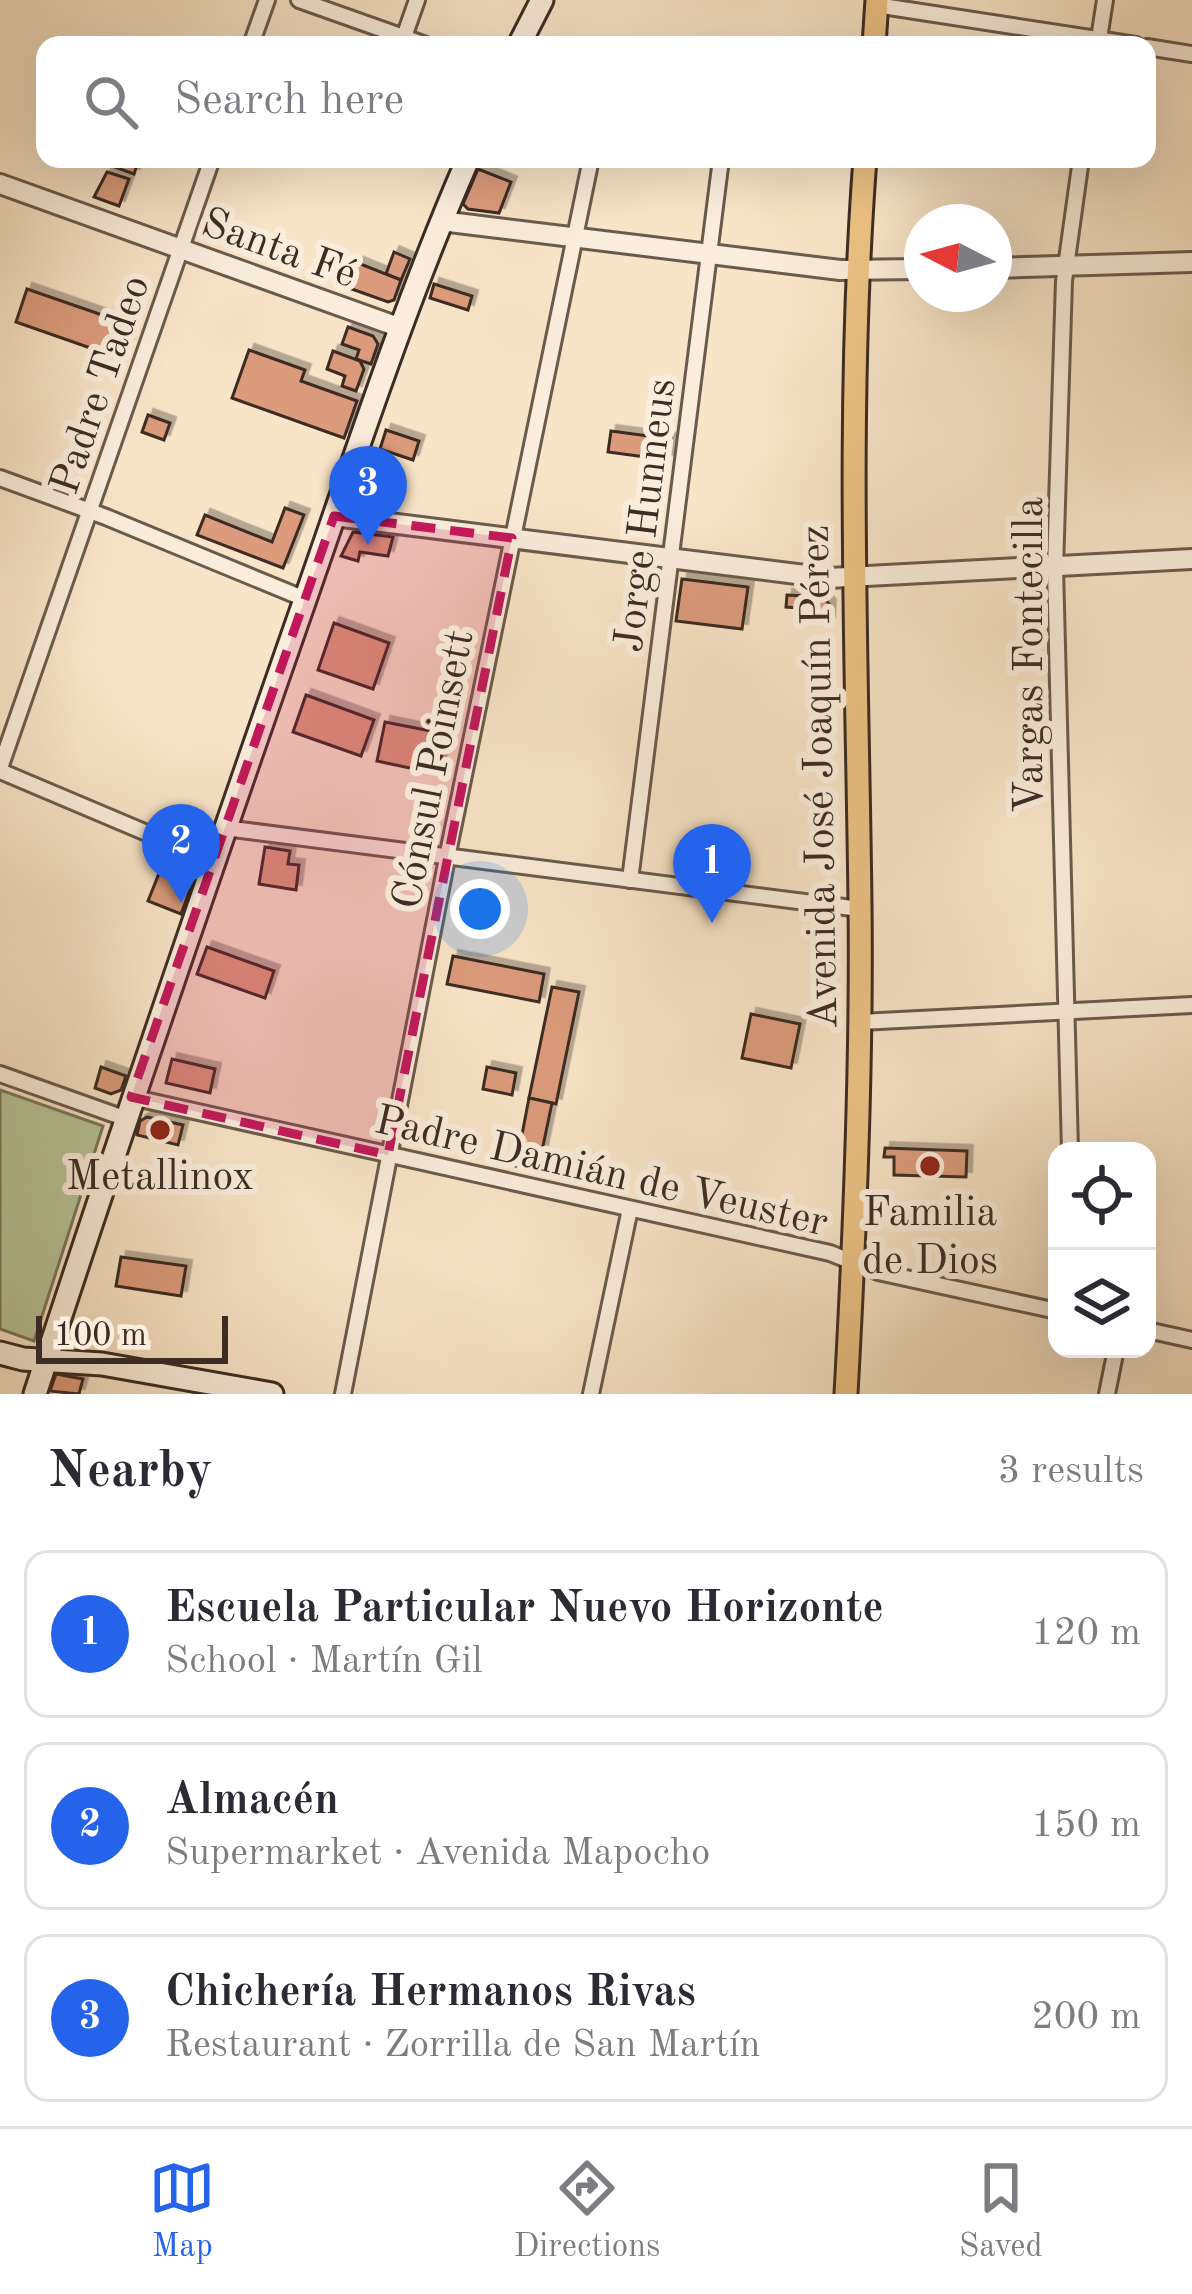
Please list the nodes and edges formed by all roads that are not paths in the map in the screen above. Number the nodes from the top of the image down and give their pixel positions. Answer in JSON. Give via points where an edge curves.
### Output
{"nodes":[{"id":1,"x":267,"y":0,"type":"edge"},
{"id":2,"x":299,"y":0,"type":"edge"},
{"id":3,"x":417,"y":0,"type":"edge"},
{"id":4,"x":542,"y":0,"type":"edge"},
{"id":5,"x":1105,"y":0,"type":"edge"},
{"id":6,"x":877,"y":3,"type":"edge"},
{"id":7,"x":254,"y":36,"type":"edge"},
{"id":8,"x":401,"y":36,"type":"edge"},
{"id":9,"x":404,"y":36,"type":"edge"},
{"id":10,"x":524,"y":36,"type":"edge"},
{"id":11,"x":875,"y":36,"type":"edge"},
{"id":12,"x":1064,"y":36,"type":"edge"},
{"id":13,"x":1099,"y":36,"type":"edge"},
{"id":14,"x":1156,"y":48,"type":"edge"},
{"id":15,"x":1192,"y":54,"type":"edge"},
{"id":16,"x":209,"y":168,"type":"edge"},
{"id":17,"x":464,"y":168,"type":"edge"},
{"id":18,"x":589,"y":168,"type":"edge"},
{"id":19,"x":720,"y":168,"type":"edge"},
{"id":20,"x":864,"y":168,"type":"edge"},
{"id":21,"x":1080,"y":168,"type":"edge"},
{"id":22,"x":0,"y":184,"type":"edge"},
{"id":23,"x":441,"y":221,"type":"junction"},
{"id":24,"x":575,"y":238,"type":"junction"},
{"id":25,"x":180,"y":248,"type":"junction"},
{"id":26,"x":709,"y":254,"type":"junction"},
{"id":27,"x":1192,"y":262,"type":"edge"},
{"id":28,"x":1065,"y":266,"type":"junction"},
{"id":29,"x":1012,"y":267,"type":"edge"},
{"id":30,"x":904,"y":270,"type":"edge"},
{"id":31,"x":857,"y":271,"type":"junction"},
{"id":32,"x":400,"y":328,"type":"junction"},
{"id":33,"x":0,"y":478,"type":"edge"},
{"id":34,"x":90,"y":511,"type":"junction"},
{"id":35,"x":334,"y":516,"type":"junction"},
{"id":36,"x":512,"y":538,"type":"junction"},
{"id":37,"x":670,"y":558,"type":"junction"},
{"id":38,"x":1192,"y":559,"type":"edge"},
{"id":39,"x":1055,"y":568,"type":"junction"},
{"id":40,"x":854,"y":578,"type":"junction"},
{"id":41,"x":305,"y":599,"type":"junction"},
{"id":42,"x":0,"y":769,"type":"edge"},
{"id":43,"x":225,"y":828,"type":"junction"},
{"id":44,"x":447,"y":856,"type":"junction"},
{"id":45,"x":214,"y":861,"type":"junction"},
{"id":46,"x":630,"y":880,"type":"junction"},
{"id":47,"x":860,"y":909,"type":"junction"},
{"id":48,"x":1192,"y":1005,"type":"edge"},
{"id":49,"x":1065,"y":1013,"type":"junction"},
{"id":50,"x":860,"y":1022,"type":"junction"},
{"id":51,"x":0,"y":1074,"type":"edge"},
{"id":52,"x":128,"y":1108,"type":"junction"},
{"id":53,"x":1070,"y":1142,"type":"edge"},
{"id":54,"x":388,"y":1154,"type":"junction"},
{"id":55,"x":630,"y":1209,"type":"junction"},
{"id":56,"x":853,"y":1262,"type":"junction"},
{"id":57,"x":1048,"y":1309,"type":"edge"},
{"id":58,"x":1156,"y":1332,"type":"edge"},
{"id":59,"x":1192,"y":1340,"type":"edge"},
{"id":60,"x":0,"y":1353,"type":"edge"},
{"id":61,"x":1114,"y":1358,"type":"edge"},
{"id":62,"x":46,"y":1359,"type":"junction"},
{"id":63,"x":34,"y":1394,"type":"edge"},
{"id":64,"x":272,"y":1394,"type":"edge"},
{"id":65,"x":343,"y":1394,"type":"edge"},
{"id":66,"x":591,"y":1394,"type":"edge"},
{"id":67,"x":846,"y":1394,"type":"edge"},
{"id":68,"x":1107,"y":1394,"type":"edge"}],
"edges":[{"from":1,"to":7,"type":"street"},
{"from":2,"to":8,"type":"street"},
{"from":3,"to":9,"type":"street"},
{"from":4,"to":10,"type":"main road"},
{"from":5,"to":13,"type":"street"},
{"from":6,"to":11,"type":"main road"},
{"from":6,"to":12,"type":"street"},
{"from":14,"to":15,"type":"street"},
{"from":16,"to":25,"type":"street","name":"Padre Tadeo"},
{"from":17,"to":23,"type":"main road"},
{"from":18,"to":24,"type":"street","name":"Cónsul Poinsett"},
{"from":19,"to":26,"type":"street","name":"Jorge Hunneus"},
{"from":20,"to":31,"type":"main road","name":"Avenida José Joaquín Pérez"},
{"from":21,"to":28,"type":"street","name":"Vargas Fontecilla"},
{"from":22,"to":25,"type":"street","name":"Santa Fé"},
{"from":23,"to":24,"type":"street"},
{"from":23,"to":32,"type":"main road"},
{"from":24,"to":26,"type":"street"},
{"from":24,"to":36,"type":"street","name":"Cónsul Poinsett"},
{"from":25,"to":32,"type":"street","name":"Santa Fé"},
{"from":25,"to":34,"type":"street","name":"Padre Tadeo"},
{"from":26,"to":31,"type":"street"},
{"from":26,"to":37,"type":"street","name":"Jorge Hunneus"},
{"from":27,"to":28,"type":"street"},
{"from":28,"to":29,"type":"street"},
{"from":28,"to":39,"type":"street","name":"Vargas Fontecilla"},
{"from":30,"to":31,"type":"street"},
{"from":31,"to":40,"type":"main road","name":"Avenida José Joaquín Pérez"},
{"from":32,"to":35,"type":"main road"},
{"from":33,"to":34,"type":"street"},
{"from":34,"to":41,"type":"street"},
{"from":34,"to":42,"type":"street","name":"Padre Tadeo"},
{"from":35,"to":36,"type":"street"},
{"from":35,"to":41,"type":"main road"},
{"from":36,"to":37,"type":"street"},
{"from":36,"to":44,"type":"street","name":"Cónsul Poinsett"},
{"from":37,"to":40,"type":"street"},
{"from":37,"to":46,"type":"street","name":"Jorge Hunneus"},
{"from":38,"to":39,"type":"street"},
{"from":39,"to":40,"type":"street"},
{"from":39,"to":49,"type":"street","name":"Vargas Fontecilla"},
{"from":40,"to":47,"type":"main road","name":"Avenida José Joaquín Pérez"},
{"from":41,"to":43,"type":"main road"},
{"from":42,"to":45,"type":"street"},
{"from":43,"to":44,"type":"street"},
{"from":43,"to":45,"type":"main road"},
{"from":44,"to":46,"type":"street"},
{"from":44,"to":54,"type":"street","name":"Cónsul Poinsett"},
{"from":45,"to":52,"type":"main road"},
{"from":46,"to":47,"type":"street"},
{"from":47,"to":50,"type":"main road","name":"Avenida José Joaquín Pérez"},
{"from":48,"to":49,"type":"street"},
{"from":49,"to":50,"type":"street"},
{"from":49,"to":53,"type":"street","name":"Vargas Fontecilla"},
{"from":50,"to":56,"type":"main road","name":"Avenida José Joaquín Pérez"},
{"from":51,"to":52,"type":"street","name":"Padre Damián de Veuster"},
{"from":52,"to":54,"type":"street","name":"Padre Damián de Veuster"},
{"from":52,"to":62,"type":"main road"},
{"from":54,"to":55,"type":"street","name":"Padre Damián de Veuster"},
{"from":54,"to":65,"type":"street","name":"Cónsul Poinsett"},
{"from":55,"to":56,"type":"street","name":"Padre Damián de Veuster"},
{"from":55,"to":66,"type":"street"},
{"from":56,"to":57,"type":"street","name":"Padre Damián de Veuster"},
{"from":56,"to":67,"type":"main road","name":"Avenida José Joaquín Pérez"},
{"from":58,"to":59,"type":"street"},
{"from":60,"to":62,"type":"main road"},
{"from":61,"to":68,"type":"street"},
{"from":62,"to":63,"type":"main road"},
{"from":62,"to":64,"type":"main road"}]}
